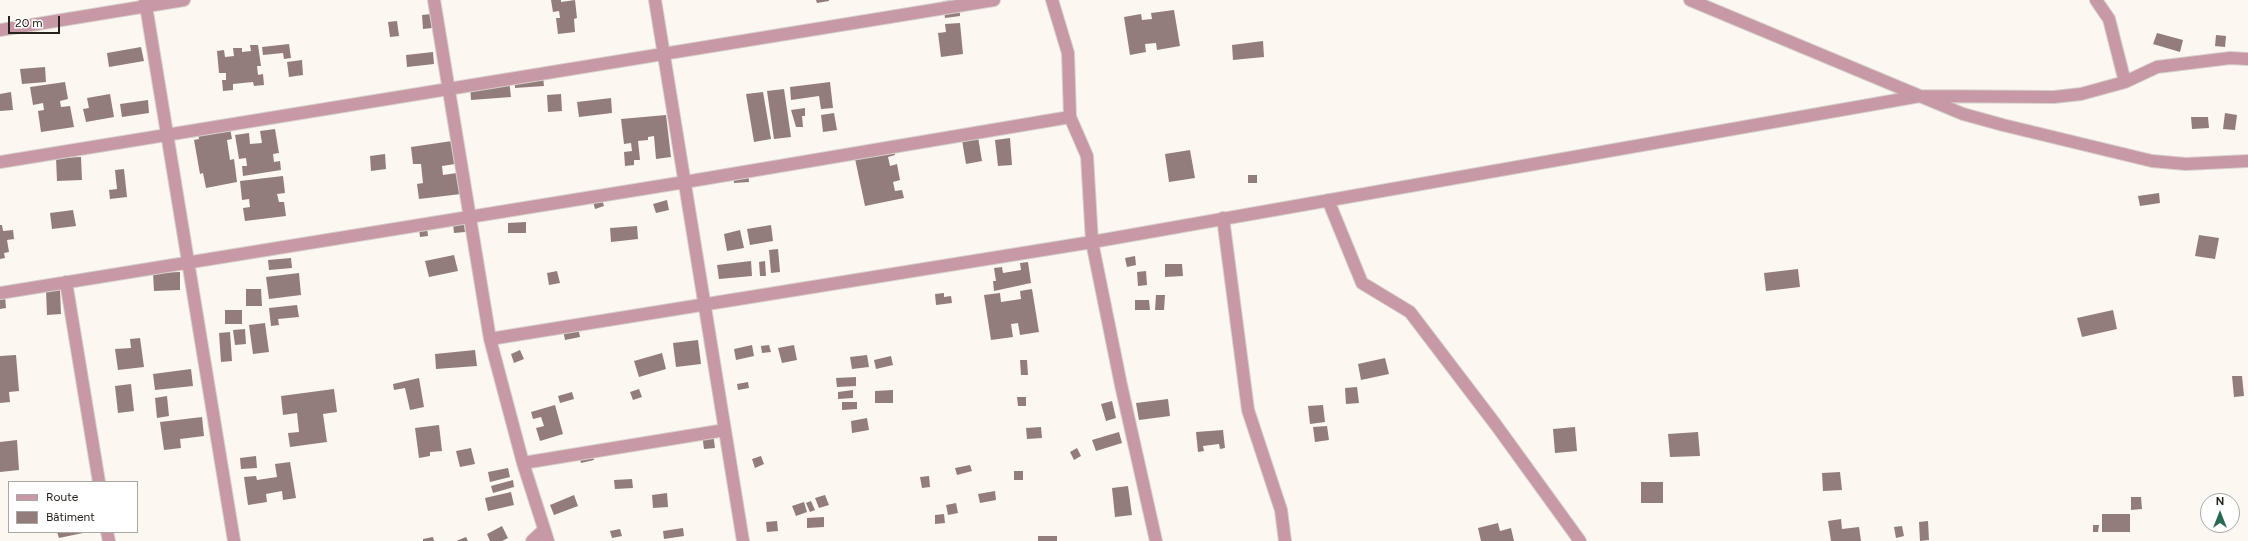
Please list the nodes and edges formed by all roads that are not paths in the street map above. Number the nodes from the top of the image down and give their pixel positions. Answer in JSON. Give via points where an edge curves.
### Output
{"nodes":[{"id":1,"x":184,"y":0,"type":"edge"},
{"id":2,"x":434,"y":0,"type":"edge"},
{"id":3,"x":655,"y":0,"type":"edge"},
{"id":4,"x":994,"y":0,"type":"edge"},
{"id":5,"x":1052,"y":0,"type":"edge"},
{"id":6,"x":1690,"y":0,"type":"edge"},
{"id":7,"x":2096,"y":0,"type":"edge"},
{"id":8,"x":146,"y":3,"type":"edge"},
{"id":9,"x":0,"y":30,"type":"edge"},
{"id":10,"x":664,"y":55,"type":"junction"},
{"id":11,"x":2248,"y":59,"type":"edge"},
{"id":12,"x":2125,"y":82,"type":"junction"},
{"id":13,"x":449,"y":89,"type":"junction"},
{"id":14,"x":1920,"y":96,"type":"junction"},
{"id":15,"x":1070,"y":117,"type":"junction"},
{"id":16,"x":167,"y":135,"type":"junction"},
{"id":17,"x":2248,"y":161,"type":"edge"},
{"id":18,"x":0,"y":162,"type":"edge"},
{"id":19,"x":685,"y":182,"type":"junction"},
{"id":20,"x":1328,"y":200,"type":"junction"},
{"id":21,"x":470,"y":217,"type":"junction"},
{"id":22,"x":1223,"y":218,"type":"junction"},
{"id":23,"x":1092,"y":242,"type":"junction"},
{"id":24,"x":188,"y":262,"type":"junction"},
{"id":25,"x":66,"y":282,"type":"junction"},
{"id":26,"x":0,"y":293,"type":"edge"},
{"id":27,"x":705,"y":304,"type":"junction"},
{"id":28,"x":490,"y":339,"type":"junction"},
{"id":29,"x":725,"y":430,"type":"junction"},
{"id":30,"x":522,"y":463,"type":"junction"},
{"id":31,"x":99,"y":481,"type":"edge"},
{"id":32,"x":546,"y":536,"type":"edge"},
{"id":33,"x":232,"y":541,"type":"edge"},
{"id":34,"x":532,"y":541,"type":"edge"},
{"id":35,"x":743,"y":541,"type":"edge"},
{"id":36,"x":1156,"y":541,"type":"edge"},
{"id":37,"x":1285,"y":541,"type":"edge"},
{"id":38,"x":1580,"y":541,"type":"edge"}],
"edges":[{"from":1,"to":8,"type":"street"},
{"from":2,"to":13,"type":"street"},
{"from":3,"to":10,"type":"street"},
{"from":4,"to":10,"type":"street"},
{"from":5,"to":15,"type":"street","via":[[1068,53]]},
{"from":6,"to":14,"type":"street"},
{"from":7,"to":12,"type":"street","via":[[2109,19]]},
{"from":8,"to":9,"type":"street"},
{"from":8,"to":16,"type":"street"},
{"from":10,"to":13,"type":"street"},
{"from":10,"to":19,"type":"street"},
{"from":11,"to":12,"type":"street","via":[[2230,58],[2157,68]]},
{"from":12,"to":14,"type":"street","via":[[2081,94],[2054,97]]},
{"from":13,"to":16,"type":"street"},
{"from":13,"to":21,"type":"street"},
{"from":14,"to":17,"type":"street","via":[[1963,114],[2002,125],[2152,161],[2186,164]]},
{"from":14,"to":20,"type":"street"},
{"from":15,"to":19,"type":"street"},
{"from":15,"to":23,"type":"street","via":[[1087,156]]},
{"from":16,"to":18,"type":"street"},
{"from":16,"to":24,"type":"street"},
{"from":19,"to":21,"type":"street"},
{"from":19,"to":27,"type":"street"},
{"from":20,"to":22,"type":"street"},
{"from":20,"to":38,"type":"street","via":[[1362,283],[1410,312]]},
{"from":21,"to":24,"type":"street"},
{"from":21,"to":28,"type":"street"},
{"from":22,"to":23,"type":"street"},
{"from":22,"to":37,"type":"street","via":[[1248,410],[1281,510]]},
{"from":23,"to":27,"type":"street"},
{"from":23,"to":36,"type":"street"},
{"from":24,"to":25,"type":"street"},
{"from":24,"to":33,"type":"street"},
{"from":25,"to":26,"type":"street"},
{"from":25,"to":31,"type":"street"},
{"from":27,"to":28,"type":"street"},
{"from":27,"to":29,"type":"street"},
{"from":28,"to":30,"type":"street"},
{"from":29,"to":30,"type":"street"},
{"from":29,"to":35,"type":"street"},
{"from":30,"to":32,"type":"street"},
{"from":32,"to":34,"type":"street"}]}
